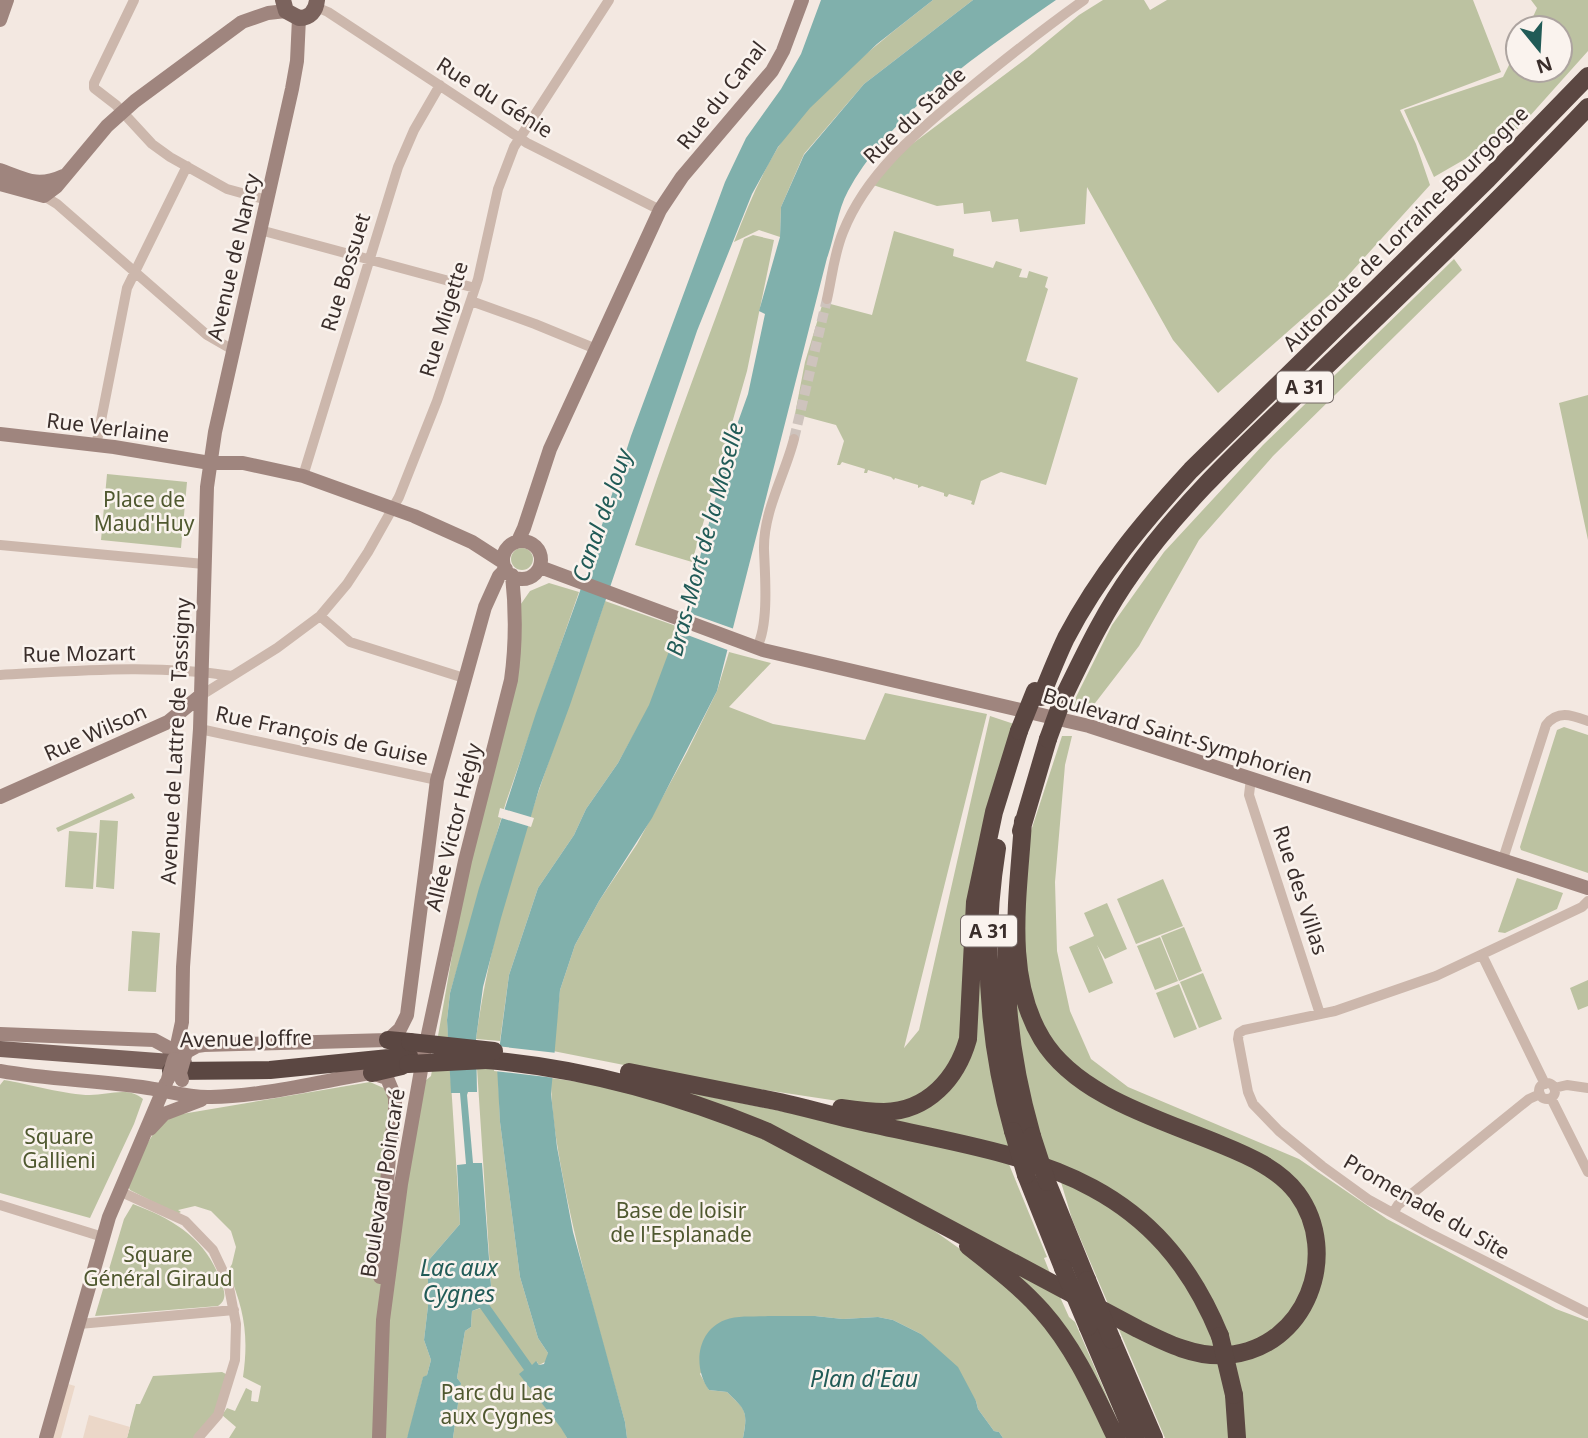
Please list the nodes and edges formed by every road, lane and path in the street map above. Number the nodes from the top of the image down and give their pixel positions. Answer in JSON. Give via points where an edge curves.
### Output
{"nodes":[{"id":1,"x":7,"y":0,"type":"edge"},
{"id":2,"x":134,"y":0,"type":"edge"},
{"id":3,"x":609,"y":0,"type":"edge"},
{"id":4,"x":802,"y":0,"type":"edge"},
{"id":5,"x":1084,"y":0,"type":"edge"},
{"id":6,"x":299,"y":7,"type":"edge"},
{"id":7,"x":0,"y":20,"type":"edge"},
{"id":8,"x":1588,"y":76,"type":"edge"},
{"id":9,"x":440,"y":85,"type":"junction"},
{"id":10,"x":1588,"y":107,"type":"edge"},
{"id":11,"x":122,"y":111,"type":"junction"},
{"id":12,"x":519,"y":137,"type":"junction"},
{"id":13,"x":187,"y":166,"type":"junction"},
{"id":14,"x":0,"y":170,"type":"edge"},
{"id":15,"x":0,"y":184,"type":"edge"},
{"id":16,"x":41,"y":190,"type":"junction"},
{"id":17,"x":267,"y":200,"type":"junction"},
{"id":18,"x":660,"y":210,"type":"junction"},
{"id":19,"x":260,"y":230,"type":"junction"},
{"id":20,"x":370,"y":259,"type":"junction"},
{"id":21,"x":135,"y":272,"type":"junction"},
{"id":22,"x":475,"y":288,"type":"junction"},
{"id":23,"x":827,"y":299,"type":"tunnel mouth"},
{"id":24,"x":471,"y":301,"type":"junction"},
{"id":25,"x":233,"y":349,"type":"junction"},
{"id":26,"x":596,"y":349,"type":"junction"},
{"id":27,"x":0,"y":434,"type":"edge"},
{"id":28,"x":794,"y":439,"type":"tunnel mouth"},
{"id":29,"x":96,"y":446,"type":"junction"},
{"id":30,"x":210,"y":463,"type":"junction"},
{"id":31,"x":303,"y":476,"type":"junction"},
{"id":32,"x":533,"y":502,"type":"junction"},
{"id":33,"x":393,"y":508,"type":"junction"},
{"id":34,"x":0,"y":545,"type":"edge"},
{"id":35,"x":537,"y":547,"type":"junction"},
{"id":36,"x":509,"y":559,"type":"junction"},
{"id":37,"x":204,"y":564,"type":"junction"},
{"id":38,"x":540,"y":567,"type":"junction"},
{"id":39,"x":528,"y":578,"type":"junction"},
{"id":40,"x":516,"y":611,"type":"junction"},
{"id":41,"x":320,"y":616,"type":"junction"},
{"id":42,"x":753,"y":646,"type":"junction"},
{"id":43,"x":201,"y":671,"type":"junction"},
{"id":44,"x":0,"y":675,"type":"edge"},
{"id":45,"x":232,"y":676,"type":"junction"},
{"id":46,"x":464,"y":678,"type":"junction"},
{"id":47,"x":201,"y":696,"type":"junction"},
{"id":48,"x":1588,"y":720,"type":"edge"},
{"id":49,"x":200,"y":729,"type":"junction"},
{"id":50,"x":1023,"y":732,"type":"junction"},
{"id":51,"x":1251,"y":778,"type":"junction"},
{"id":52,"x":437,"y":780,"type":"junction"},
{"id":53,"x":0,"y":797,"type":"edge"},
{"id":54,"x":1023,"y":821,"type":"junction"},
{"id":55,"x":1503,"y":859,"type":"junction"},
{"id":56,"x":1588,"y":888,"type":"edge"},
{"id":57,"x":1588,"y":901,"type":"edge"},
{"id":58,"x":1482,"y":955,"type":"junction"},
{"id":59,"x":1320,"y":1014,"type":"junction"},
{"id":60,"x":182,"y":1022,"type":"junction"},
{"id":61,"x":0,"y":1034,"type":"edge"},
{"id":62,"x":388,"y":1040,"type":"junction"},
{"id":63,"x":0,"y":1049,"type":"edge"},
{"id":64,"x":412,"y":1053,"type":"junction"},
{"id":65,"x":0,"y":1059,"type":"edge"},
{"id":66,"x":180,"y":1063,"type":"junction"},
{"id":67,"x":583,"y":1068,"type":"junction"},
{"id":68,"x":0,"y":1071,"type":"edge"},
{"id":69,"x":372,"y":1073,"type":"junction"},
{"id":70,"x":1588,"y":1088,"type":"edge"},
{"id":71,"x":1548,"y":1091,"type":"junction"},
{"id":72,"x":205,"y":1097,"type":"junction"},
{"id":73,"x":782,"y":1103,"type":"junction"},
{"id":74,"x":139,"y":1144,"type":"junction"},
{"id":75,"x":1588,"y":1172,"type":"edge"},
{"id":76,"x":860,"y":1181,"type":"junction"},
{"id":77,"x":119,"y":1191,"type":"junction"},
{"id":78,"x":0,"y":1205,"type":"edge"},
{"id":79,"x":1393,"y":1213,"type":"junction"},
{"id":80,"x":103,"y":1237,"type":"junction"},
{"id":81,"x":234,"y":1310,"type":"junction"},
{"id":82,"x":1588,"y":1313,"type":"edge"},
{"id":83,"x":383,"y":1320,"type":"junction"},
{"id":84,"x":79,"y":1324,"type":"junction"},
{"id":85,"x":46,"y":1438,"type":"edge"},
{"id":86,"x":198,"y":1438,"type":"edge"},
{"id":87,"x":379,"y":1438,"type":"edge"},
{"id":88,"x":1116,"y":1438,"type":"edge"},
{"id":89,"x":1135,"y":1438,"type":"edge"},
{"id":90,"x":1154,"y":1438,"type":"edge"},
{"id":91,"x":1237,"y":1438,"type":"edge"}],
"edges":[{"from":1,"to":7,"type":"street"},
{"from":2,"to":11,"type":"street","via":[[94,83],[94,88]]},
{"from":3,"to":12,"type":"street","name":"Rue Migette"},
{"from":4,"to":18,"type":"street","name":"Rue du Canal","via":[[772,71],[682,177]]},
{"from":5,"to":23,"type":"street","name":"Rue du Stade","via":[[999,62],[878,172],[843,232]]},
{"from":6,"to":9,"type":"street","name":"Rue du Génie","via":[[328,12]]},
{"from":6,"to":11,"type":"street","via":[[256,9]]},
{"from":6,"to":17,"type":"street","name":"Avenue de Nancy","via":[[297,61]]},
{"from":8,"to":50,"type":"highway","name":"Autoroute de Lorraine-Bourgogne","number":"A 31","bridge":true,"via":[[1153,510],[1102,577],[1066,639],[1055,647]]},
{"from":9,"to":12,"type":"street","name":"Rue du Génie"},
{"from":9,"to":20,"type":"street","name":"Rue Bossuet","via":[[397,167]]},
{"from":10,"to":54,"type":"highway","name":"Autoroute de Lorraine-Bourgogne","number":"A 31","bridge":true,"via":[[1166,529],[1102,619],[1063,698]]},
{"from":11,"to":13,"type":"street","via":[[152,144]]},
{"from":11,"to":16,"type":"street","via":[[64,175]]},
{"from":12,"to":18,"type":"street","name":"Rue du Génie"},
{"from":12,"to":22,"type":"street","name":"Rue Migette","via":[[498,189]]},
{"from":13,"to":17,"type":"street","via":[[227,189]]},
{"from":13,"to":21,"type":"street"},
{"from":14,"to":16,"type":"street"},
{"from":15,"to":16,"type":"street"},
{"from":16,"to":21,"type":"street"},
{"from":17,"to":19,"type":"street","name":"Avenue de Nancy"},
{"from":18,"to":26,"type":"street","name":"Rue du Canal"},
{"from":19,"to":20,"type":"street"},
{"from":19,"to":25,"type":"street","name":"Avenue de Nancy"},
{"from":20,"to":22,"type":"street"},
{"from":20,"to":31,"type":"street","name":"Rue Bossuet"},
{"from":21,"to":25,"type":"street","via":[[207,335]]},
{"from":21,"to":29,"type":"street","via":[[127,288]]},
{"from":22,"to":24,"type":"street","name":"Rue Migette"},
{"from":24,"to":26,"type":"street"},
{"from":24,"to":33,"type":"street","name":"Rue Migette"},
{"from":25,"to":30,"type":"street","name":"Avenue de Nancy"},
{"from":26,"to":32,"type":"street","name":"Rue du Canal","via":[[550,449]]},
{"from":27,"to":29,"type":"street","name":"Rue Verlaine"},
{"from":28,"to":42,"type":"street","via":[[768,519],[761,635]]},
{"from":29,"to":30,"type":"street","name":"Rue Verlaine"},
{"from":30,"to":31,"type":"street","name":"Rue Verlaine","via":[[243,463]]},
{"from":30,"to":37,"type":"street","name":"Avenue de Lattre de Tassigny"},
{"from":31,"to":33,"type":"street","name":"Rue Verlaine"},
{"from":32,"to":35,"type":"street"},
{"from":32,"to":36,"type":"street","name":"Rue du Canal"},
{"from":33,"to":36,"type":"street","name":"Rue Verlaine"},
{"from":33,"to":41,"type":"street","name":"Rue Migette","via":[[358,568]]},
{"from":34,"to":37,"type":"street"},
{"from":35,"to":36,"type":"street","via":[[526,541]]},
{"from":35,"to":38,"type":"street"},
{"from":36,"to":39,"type":"street","via":[[517,578]]},
{"from":36,"to":40,"type":"street","name":"Allée Victor Hégly"},
{"from":36,"to":46,"type":"street","name":"Rue du Canal","via":[[485,607]]},
{"from":37,"to":43,"type":"street","name":"Avenue de Lattre de Tassigny"},
{"from":38,"to":39,"type":"street"},
{"from":38,"to":42,"type":"street","name":"Boulevard Saint-Symphorien"},
{"from":39,"to":40,"type":"street","name":"Allée Victor Hégly"},
{"from":40,"to":64,"type":"street","name":"Allée Victor Hégly","via":[[511,680]]},
{"from":41,"to":45,"type":"street","name":"Rue Migette"},
{"from":41,"to":46,"type":"street","via":[[350,642]]},
{"from":42,"to":51,"type":"street","name":"Boulevard Saint-Symphorien","via":[[1089,726]]},
{"from":43,"to":44,"type":"street","name":"Rue Mozart"},
{"from":43,"to":45,"type":"street","name":"Rue Mozart"},
{"from":43,"to":47,"type":"street","name":"Avenue de Lattre de Tassigny"},
{"from":45,"to":47,"type":"street","name":"Rue Migette"},
{"from":46,"to":52,"type":"street","name":"Rue du Canal"},
{"from":47,"to":49,"type":"street","name":"Avenue de Lattre de Tassigny"},
{"from":47,"to":53,"type":"street","name":"Rue Wilson","via":[[167,722]]},
{"from":48,"to":55,"type":"street","via":[[1561,714],[1546,725]]},
{"from":49,"to":52,"type":"street","name":"Rue François de Guise"},
{"from":49,"to":60,"type":"street","name":"Avenue de Lattre de Tassigny"},
{"from":50,"to":73,"type":"highway","via":[[994,812],[975,902],[968,1039],[953,1075],[930,1097],[902,1110]]},
{"from":50,"to":89,"type":"highway","number":"A 31","bridge":true,"via":[[997,849],[989,923],[990,992],[1001,1084],[1026,1175]]},
{"from":51,"to":55,"type":"street","name":"Boulevard Saint-Symphorien"},
{"from":51,"to":59,"type":"street","name":"Rue des Villas","via":[[1249,795]]},
{"from":52,"to":62,"type":"street","name":"Rue du Canal","via":[[407,1015]]},
{"from":54,"to":76,"type":"highway","via":[[1018,966],[1042,1040],[1055,1058],[1110,1098],[1252,1157],[1277,1173],[1297,1193],[1313,1223],[1318,1254],[1307,1300],[1280,1333],[1261,1345],[1227,1355],[1194,1352],[1138,1329]]},
{"from":54,"to":90,"type":"highway","name":"Autoroute de Lorraine-Bourgogne","number":"A 31","bridge":true,"via":[[1009,902],[1006,968],[1015,1065],[1047,1182]]},
{"from":55,"to":56,"type":"street","name":"Boulevard Saint-Symphorien"},
{"from":57,"to":58,"type":"street"},
{"from":58,"to":59,"type":"street","via":[[1436,976]]},
{"from":58,"to":71,"type":"street"},
{"from":59,"to":79,"type":"street","name":"Promenade du Site","via":[[1238,1033],[1248,1092],[1260,1113],[1322,1166]]},
{"from":60,"to":66,"type":"street","name":"Avenue de Lattre de Tassigny"},
{"from":60,"to":66,"type":"street","name":"Avenue Joffre","via":[[189,1038]]},
{"from":61,"to":66,"type":"street","name":"Avenue Joffre","via":[[158,1041]]},
{"from":62,"to":64,"type":"highway"},
{"from":62,"to":66,"type":"street","name":"Avenue Joffre"},
{"from":63,"to":66,"type":"main road","name":"Avenue Joffre"},
{"from":64,"to":66,"type":"highway","name":"Avenue Joffre","via":[[270,1070]]},
{"from":64,"to":67,"type":"highway","bridge":true,"via":[[490,1055]]},
{"from":64,"to":69,"type":"highway"},
{"from":64,"to":83,"type":"street","name":"Boulevard Poincaré"},
{"from":65,"to":66,"type":"main road","name":"Avenue Joffre"},
{"from":66,"to":68,"type":"street","name":"Avenue Joffre","via":[[150,1088]]},
{"from":66,"to":72,"type":"street","name":"Avenue Joffre"},
{"from":66,"to":72,"type":"street","via":[[187,1088]]},
{"from":66,"to":74,"type":"street","name":"Avenue de Lattre de Tassigny"},
{"from":67,"to":73,"type":"highway"},
{"from":67,"to":76,"type":"highway","via":[[766,1131]]},
{"from":69,"to":72,"type":"street","name":"Avenue Joffre"},
{"from":69,"to":83,"type":"street","name":"Boulevard Poincaré","via":[[387,1078],[395,1097],[380,1276]]},
{"from":70,"to":71,"type":"street","via":[[1567,1085]]},
{"from":71,"to":75,"type":"street"},
{"from":71,"to":79,"type":"street","via":[[1529,1099]]},
{"from":72,"to":74,"type":"street","via":[[164,1114]]},
{"from":73,"to":91,"type":"highway","bridge":true,"via":[[998,1151],[1060,1171],[1090,1185],[1144,1224],[1199,1293],[1220,1336],[1234,1395]]},
{"from":74,"to":77,"type":"street","name":"Avenue de Lattre de Tassigny"},
{"from":76,"to":88,"type":"highway","via":[[967,1246],[1027,1295],[1072,1351]]},
{"from":77,"to":80,"type":"street","name":"Avenue de Lattre de Tassigny"},
{"from":77,"to":81,"type":"street","via":[[185,1221],[204,1240],[228,1282]]},
{"from":78,"to":80,"type":"street"},
{"from":79,"to":82,"type":"street","name":"Promenade du Site"},
{"from":80,"to":84,"type":"street","name":"Avenue de Lattre de Tassigny"},
{"from":81,"to":84,"type":"street"},
{"from":81,"to":86,"type":"street","via":[[237,1338],[230,1378],[218,1415]]},
{"from":83,"to":87,"type":"street","name":"Boulevard Poincaré"},
{"from":84,"to":85,"type":"street","name":"Avenue de Lattre de Tassigny"}]}
